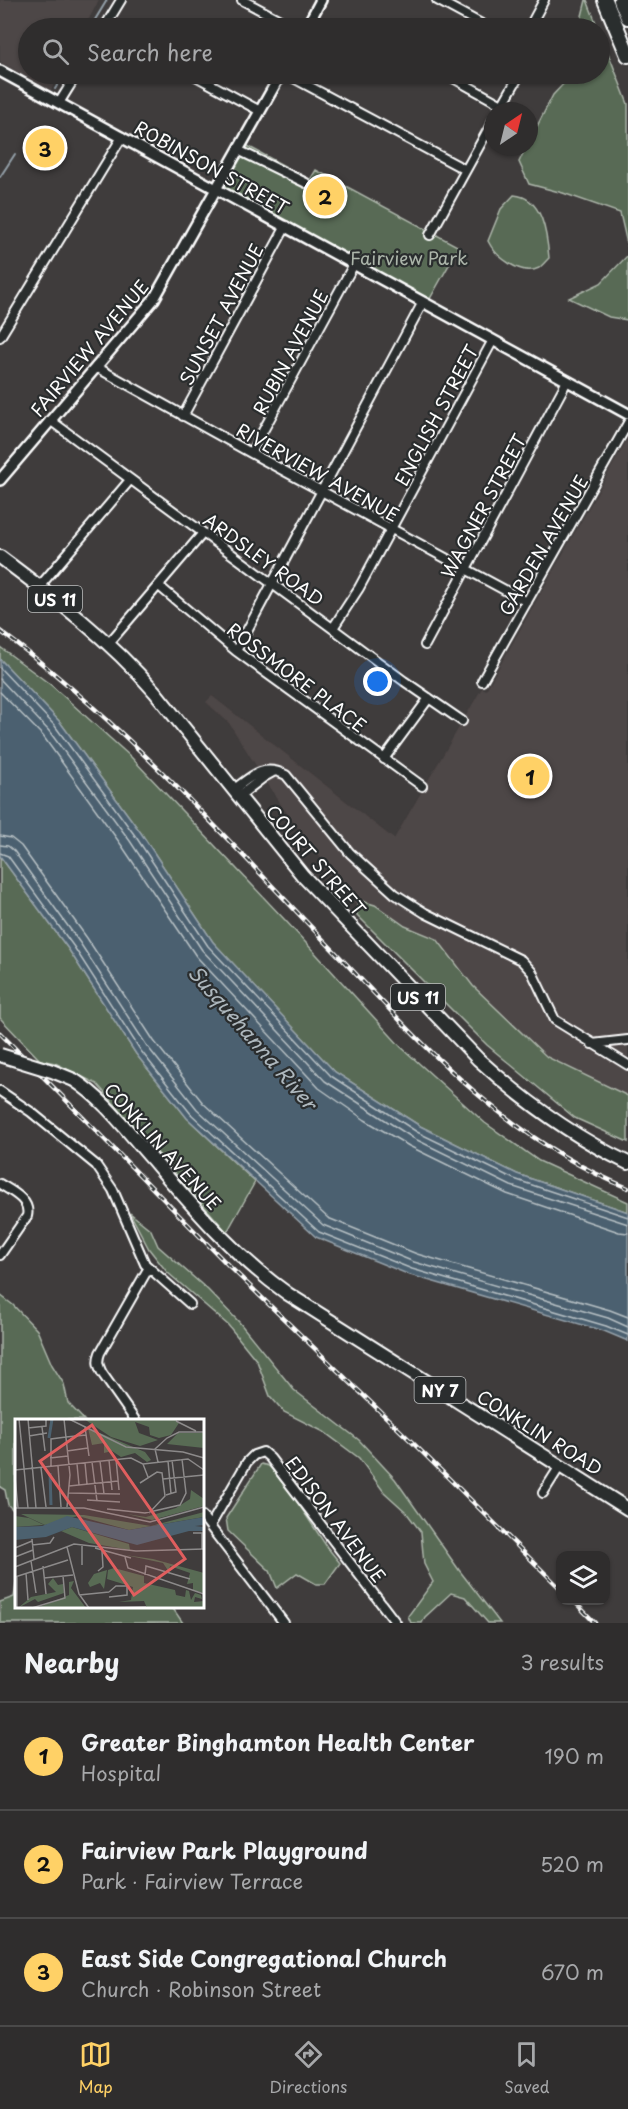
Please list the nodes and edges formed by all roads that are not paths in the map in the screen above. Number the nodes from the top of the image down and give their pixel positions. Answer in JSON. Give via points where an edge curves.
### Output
{"nodes":[{"id":1,"x":121,"y":0,"type":"edge"},
{"id":2,"x":242,"y":0,"type":"edge"},
{"id":3,"x":321,"y":0,"type":"edge"},
{"id":4,"x":437,"y":0,"type":"edge"},
{"id":5,"x":544,"y":0,"type":"edge"},
{"id":6,"x":605,"y":0,"type":"edge"},
{"id":7,"x":621,"y":0,"type":"edge"},
{"id":8,"x":628,"y":16,"type":"edge"},
{"id":9,"x":111,"y":18,"type":"edge"},
{"id":10,"x":276,"y":18,"type":"edge"},
{"id":11,"x":311,"y":18,"type":"edge"},
{"id":12,"x":470,"y":18,"type":"edge"},
{"id":13,"x":534,"y":18,"type":"edge"},
{"id":14,"x":628,"y":55,"type":"edge"},
{"id":15,"x":0,"y":71,"type":"edge"},
{"id":16,"x":18,"y":81,"type":"edge"},
{"id":17,"x":24,"y":84,"type":"edge"},
{"id":18,"x":71,"y":84,"type":"edge"},
{"id":19,"x":210,"y":84,"type":"edge"},
{"id":20,"x":275,"y":84,"type":"edge"},
{"id":21,"x":305,"y":84,"type":"edge"},
{"id":22,"x":462,"y":84,"type":"edge"},
{"id":23,"x":514,"y":84,"type":"edge"},
{"id":24,"x":490,"y":102,"type":"edge"},
{"id":25,"x":504,"y":102,"type":"edge"},
{"id":26,"x":59,"y":103,"type":"junction"},
{"id":27,"x":260,"y":111,"type":"junction"},
{"id":28,"x":122,"y":137,"type":"junction"},
{"id":29,"x":484,"y":137,"type":"edge"},
{"id":30,"x":238,"y":150,"type":"junction"},
{"id":31,"x":466,"y":170,"type":"junction"},
{"id":32,"x":306,"y":183,"type":"dead end"},
{"id":33,"x":216,"y":189,"type":"junction"},
{"id":34,"x":286,"y":226,"type":"junction"},
{"id":35,"x":430,"y":235,"type":"dead end"},
{"id":36,"x":354,"y":264,"type":"junction"},
{"id":37,"x":423,"y":302,"type":"junction"},
{"id":38,"x":0,"y":337,"type":"edge"},
{"id":39,"x":493,"y":340,"type":"junction"},
{"id":40,"x":96,"y":367,"type":"junction"},
{"id":41,"x":567,"y":381,"type":"junction"},
{"id":42,"x":628,"y":414,"type":"edge"},
{"id":43,"x":183,"y":416,"type":"junction"},
{"id":44,"x":50,"y":420,"type":"junction"},
{"id":45,"x":628,"y":423,"type":"edge"},
{"id":46,"x":251,"y":453,"type":"junction"},
{"id":47,"x":0,"y":480,"type":"edge"},
{"id":48,"x":130,"y":480,"type":"junction"},
{"id":49,"x":321,"y":490,"type":"junction"},
{"id":50,"x":391,"y":529,"type":"junction"},
{"id":51,"x":203,"y":533,"type":"junction"},
{"id":52,"x":0,"y":557,"type":"edge"},
{"id":53,"x":466,"y":569,"type":"junction"},
{"id":54,"x":272,"y":582,"type":"junction"},
{"id":55,"x":159,"y":586,"type":"junction"},
{"id":56,"x":39,"y":587,"type":"junction"},
{"id":57,"x":527,"y":602,"type":"junction"},
{"id":58,"x":333,"y":628,"type":"junction"},
{"id":59,"x":109,"y":643,"type":"junction"},
{"id":60,"x":425,"y":645,"type":"dead end"},
{"id":61,"x":236,"y":651,"type":"junction"},
{"id":62,"x":482,"y":681,"type":"dead end"},
{"id":63,"x":429,"y":698,"type":"junction"},
{"id":64,"x":462,"y":721,"type":"dead end"},
{"id":65,"x":384,"y":759,"type":"junction"},
{"id":66,"x":422,"y":786,"type":"dead end"},
{"id":67,"x":236,"y":794,"type":"junction"},
{"id":68,"x":628,"y":1040,"type":"edge"},
{"id":69,"x":592,"y":1044,"type":"junction"},
{"id":70,"x":0,"y":1054,"type":"edge"},
{"id":71,"x":628,"y":1065,"type":"edge"},
{"id":72,"x":0,"y":1091,"type":"edge"},
{"id":73,"x":628,"y":1163,"type":"edge"},
{"id":74,"x":0,"y":1184,"type":"edge"},
{"id":75,"x":0,"y":1255,"type":"edge"},
{"id":76,"x":253,"y":1268,"type":"joint"},
{"id":77,"x":148,"y":1269,"type":"junction"},
{"id":78,"x":190,"y":1304,"type":"dead end"},
{"id":79,"x":134,"y":1419,"type":"edge"},
{"id":80,"x":560,"y":1466,"type":"junction"},
{"id":81,"x":543,"y":1493,"type":"dead end"},
{"id":82,"x":628,"y":1509,"type":"edge"},
{"id":83,"x":204,"y":1518,"type":"edge"},
{"id":84,"x":210,"y":1526,"type":"junction"},
{"id":85,"x":284,"y":1623,"type":"edge"},
{"id":86,"x":396,"y":1623,"type":"edge"}],
"edges":[{"from":1,"to":9,"type":"street"},
{"from":2,"to":10,"type":"street"},
{"from":3,"to":11,"type":"street"},
{"from":4,"to":12,"type":"street"},
{"from":5,"to":13,"type":"street"},
{"from":6,"to":14,"type":"highway"},
{"from":7,"to":8,"type":"highway"},
{"from":15,"to":16,"type":"street","name":"ROBINSON STREET"},
{"from":17,"to":26,"type":"street","name":"ROBINSON STREET"},
{"from":18,"to":26,"type":"street"},
{"from":19,"to":27,"type":"street"},
{"from":20,"to":27,"type":"street","name":"FAIRVIEW AVENUE"},
{"from":21,"to":31,"type":"street"},
{"from":22,"to":24,"type":"street"},
{"from":23,"to":25,"type":"street"},
{"from":26,"to":28,"type":"street","name":"ROBINSON STREET"},
{"from":27,"to":30,"type":"street","name":"FAIRVIEW AVENUE"},
{"from":28,"to":33,"type":"street","name":"ROBINSON STREET"},
{"from":28,"to":38,"type":"street"},
{"from":29,"to":31,"type":"street"},
{"from":30,"to":32,"type":"street"},
{"from":30,"to":33,"type":"street","name":"FAIRVIEW AVENUE"},
{"from":31,"to":35,"type":"street"},
{"from":33,"to":34,"type":"street","name":"ROBINSON STREET"},
{"from":33,"to":40,"type":"street","name":"FAIRVIEW AVENUE","via":[[154,299]]},
{"from":34,"to":36,"type":"street","name":"ROBINSON STREET"},
{"from":34,"to":43,"type":"street","name":"SUNSET AVENUE"},
{"from":36,"to":37,"type":"street","name":"ROBINSON STREET"},
{"from":36,"to":46,"type":"street","name":"RUBIN AVENUE"},
{"from":37,"to":39,"type":"street","name":"ROBINSON STREET"},
{"from":37,"to":49,"type":"street"},
{"from":39,"to":41,"type":"street","name":"ROBINSON STREET"},
{"from":39,"to":50,"type":"street","name":"ENGLISH STREET"},
{"from":40,"to":43,"type":"street","name":"RIVERVIEW AVENUE"},
{"from":40,"to":44,"type":"street","name":"FAIRVIEW AVENUE"},
{"from":41,"to":42,"type":"street","name":"ROBINSON STREET"},
{"from":41,"to":53,"type":"street","name":"WAGNER STREET"},
{"from":43,"to":46,"type":"street","name":"RIVERVIEW AVENUE"},
{"from":44,"to":47,"type":"street","name":"FAIRVIEW AVENUE"},
{"from":44,"to":48,"type":"street","name":"ARDSLEY ROAD"},
{"from":45,"to":57,"type":"street","name":"GARDEN AVENUE"},
{"from":46,"to":49,"type":"street","name":"RIVERVIEW AVENUE"},
{"from":48,"to":51,"type":"street","name":"ARDSLEY ROAD"},
{"from":48,"to":56,"type":"street"},
{"from":49,"to":50,"type":"street","name":"RIVERVIEW AVENUE"},
{"from":49,"to":54,"type":"street"},
{"from":50,"to":53,"type":"street","name":"RIVERVIEW AVENUE"},
{"from":50,"to":58,"type":"street","name":"ENGLISH STREET"},
{"from":51,"to":54,"type":"street","name":"ARDSLEY ROAD"},
{"from":51,"to":55,"type":"street"},
{"from":52,"to":56,"type":"main road","name":"COURT STREET","number":"US 11"},
{"from":53,"to":57,"type":"street","name":"RIVERVIEW AVENUE"},
{"from":53,"to":60,"type":"street","name":"WAGNER STREET"},
{"from":54,"to":58,"type":"street","name":"ARDSLEY ROAD"},
{"from":54,"to":61,"type":"street"},
{"from":55,"to":59,"type":"street"},
{"from":55,"to":61,"type":"street","name":"ROSSMORE PLACE"},
{"from":56,"to":59,"type":"main road","name":"COURT STREET","number":"US 11"},
{"from":57,"to":62,"type":"street","name":"GARDEN AVENUE"},
{"from":58,"to":63,"type":"street","name":"ARDSLEY ROAD"},
{"from":59,"to":67,"type":"main road","name":"COURT STREET","number":"US 11","via":[[155,692]]},
{"from":61,"to":65,"type":"street","name":"ROSSMORE PLACE"},
{"from":63,"to":64,"type":"street","name":"ARDSLEY ROAD"},
{"from":63,"to":65,"type":"street"},
{"from":65,"to":66,"type":"street","name":"ROSSMORE PLACE"},
{"from":67,"to":69,"type":"street","via":[[260,771],[283,773],[350,853],[395,894],[525,963],[555,1020]]},
{"from":67,"to":73,"type":"main road","name":"COURT STREET","number":"US 11","via":[[319,894],[484,1064],[554,1121]]},
{"from":68,"to":69,"type":"street"},
{"from":69,"to":71,"type":"street"},
{"from":70,"to":76,"type":"main road","name":"CONKLIN AVENUE","number":"NY 7","bridge":true,"via":[[74,1080],[96,1096],[213,1229]]},
{"from":72,"to":77,"type":"street","via":[[96,1165],[113,1190]]},
{"from":74,"to":75,"type":"street","via":[[24,1202],[28,1211]]},
{"from":76,"to":80,"type":"main road","name":"CONKLIN ROAD","number":"NY 7"},
{"from":77,"to":78,"type":"street"},
{"from":77,"to":79,"type":"street","via":[[98,1362]]},
{"from":80,"to":81,"type":"street"},
{"from":80,"to":82,"type":"main road","name":"CONKLIN ROAD","number":"NY 7"},
{"from":83,"to":84,"type":"street"},
{"from":84,"to":85,"type":"street"},
{"from":84,"to":86,"type":"street","name":"EDISON AVENUE","via":[[247,1462],[263,1452]]}]}
